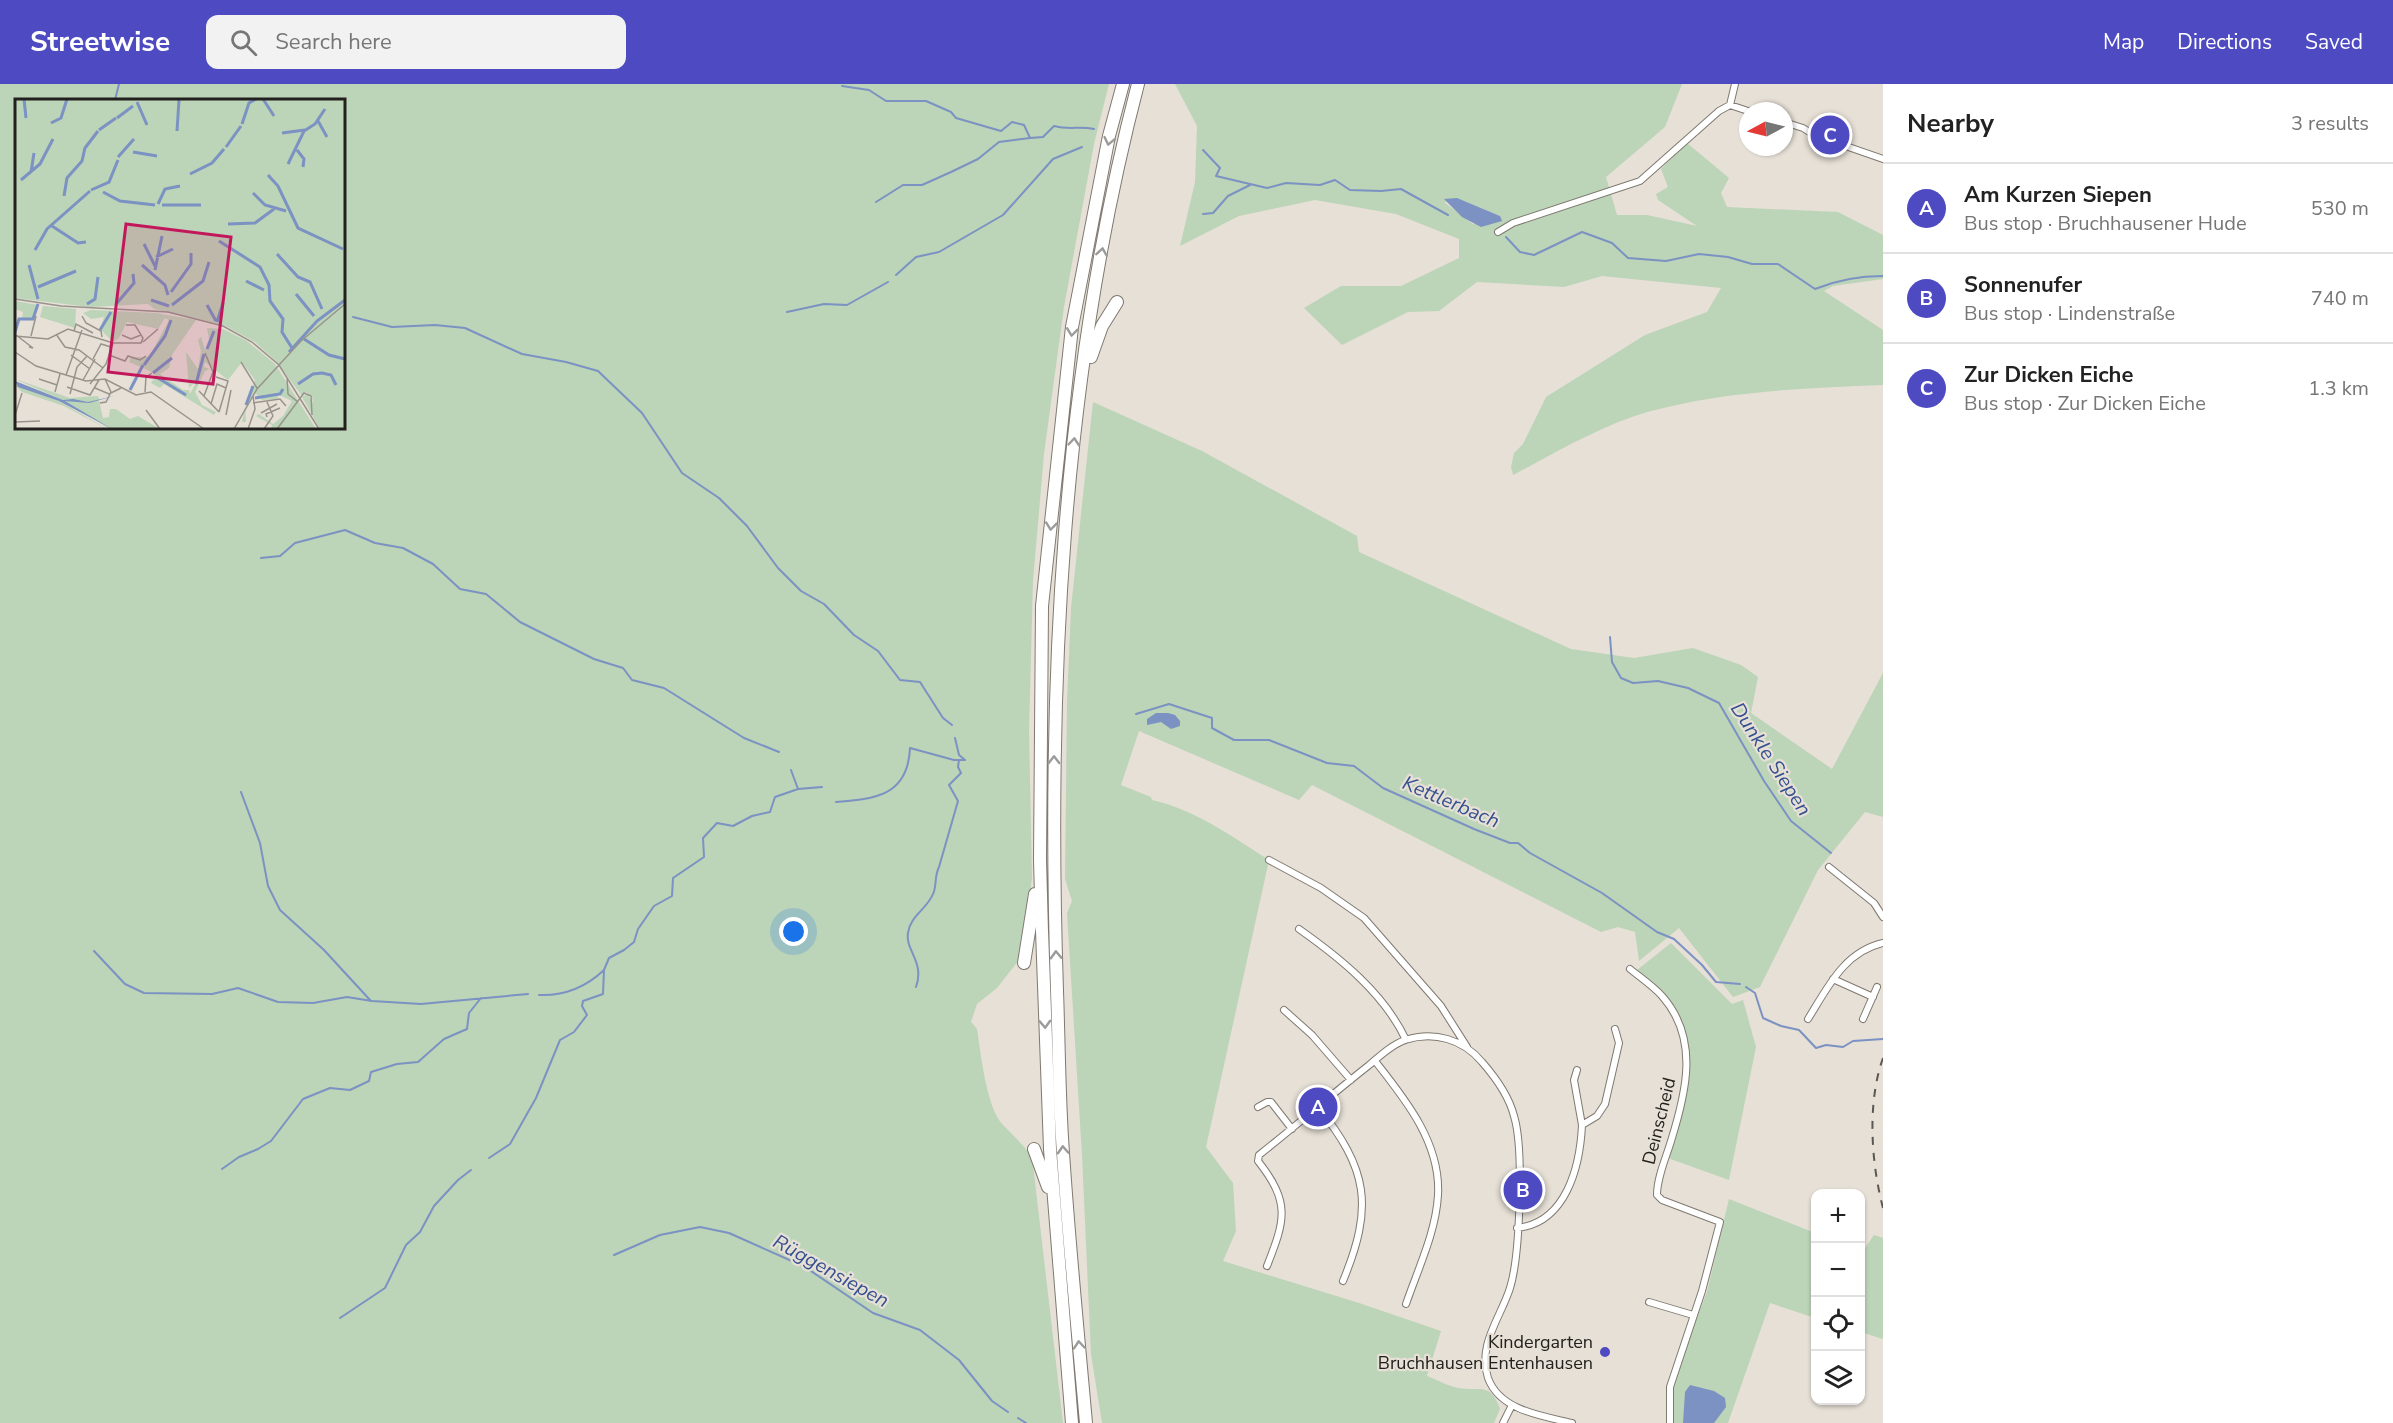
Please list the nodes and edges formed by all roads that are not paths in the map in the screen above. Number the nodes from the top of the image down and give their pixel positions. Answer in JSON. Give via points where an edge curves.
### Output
{"nodes":[{"id":1,"x":1123,"y":84,"type":"edge"},
{"id":2,"x":1138,"y":84,"type":"edge"},
{"id":3,"x":1735,"y":84,"type":"edge"},
{"id":4,"x":1730,"y":105,"type":"junction"},
{"id":5,"x":1739,"y":108,"type":"edge"},
{"id":6,"x":1793,"y":125,"type":"edge"},
{"id":7,"x":1883,"y":159,"type":"edge"},
{"id":8,"x":1498,"y":232,"type":"dead end"},
{"id":9,"x":1117,"y":302,"type":"dead end"},
{"id":10,"x":1079,"y":393,"type":"junction"},
{"id":11,"x":1040,"y":860,"type":"junction"},
{"id":12,"x":1269,"y":860,"type":"dead end"},
{"id":13,"x":1829,"y":867,"type":"dead end"},
{"id":14,"x":1883,"y":917,"type":"edge"},
{"id":15,"x":1299,"y":929,"type":"dead end"},
{"id":16,"x":1883,"y":943,"type":"edge"},
{"id":17,"x":1024,"y":963,"type":"dead end"},
{"id":18,"x":1630,"y":969,"type":"dead end"},
{"id":19,"x":1833,"y":979,"type":"junction"},
{"id":20,"x":1877,"y":987,"type":"dead end"},
{"id":21,"x":1873,"y":997,"type":"junction"},
{"id":22,"x":1284,"y":1010,"type":"dead end"},
{"id":23,"x":1863,"y":1018,"type":"dead end"},
{"id":24,"x":1808,"y":1019,"type":"dead end"},
{"id":25,"x":1615,"y":1029,"type":"dead end"},
{"id":26,"x":1406,"y":1040,"type":"junction"},
{"id":27,"x":1467,"y":1048,"type":"junction"},
{"id":28,"x":1375,"y":1061,"type":"junction"},
{"id":29,"x":1577,"y":1070,"type":"dead end"},
{"id":30,"x":1351,"y":1080,"type":"junction"},
{"id":31,"x":1258,"y":1107,"type":"dead end"},
{"id":32,"x":1318,"y":1107,"type":"junction"},
{"id":33,"x":1582,"y":1125,"type":"junction"},
{"id":34,"x":1289,"y":1131,"type":"junction"},
{"id":35,"x":1034,"y":1149,"type":"dead end"},
{"id":36,"x":1517,"y":1228,"type":"junction"},
{"id":37,"x":1058,"y":1252,"type":"junction"},
{"id":38,"x":1267,"y":1266,"type":"dead end"},
{"id":39,"x":1342,"y":1281,"type":"dead end"},
{"id":40,"x":1649,"y":1302,"type":"dead end"},
{"id":41,"x":1406,"y":1304,"type":"dead end"},
{"id":42,"x":1693,"y":1316,"type":"junction"},
{"id":43,"x":1512,"y":1405,"type":"junction"},
{"id":44,"x":1072,"y":1423,"type":"edge"},
{"id":45,"x":1086,"y":1423,"type":"edge"},
{"id":46,"x":1503,"y":1423,"type":"edge"},
{"id":47,"x":1570,"y":1423,"type":"edge"},
{"id":48,"x":1670,"y":1423,"type":"edge"}],
"edges":[{"from":1,"to":11,"type":"highway","one_way":true,"via":[[1109,136],[1072,327],[1042,606]]},
{"from":10,"to":2,"type":"highway","one_way":true,"via":[[1107,225]]},
{"from":3,"to":4,"type":"street"},
{"from":4,"to":5,"type":"street"},
{"from":4,"to":8,"type":"street","via":[[1640,181],[1513,223]]},
{"from":6,"to":7,"type":"street"},
{"from":9,"to":10,"type":"highway","via":[[1102,326]]},
{"from":45,"to":10,"type":"highway","one_way":true,"via":[[1063,1150],[1054,902],[1059,604]]},
{"from":11,"to":17,"type":"highway"},
{"from":11,"to":37,"type":"highway","one_way":true,"via":[[1050,1149]]},
{"from":12,"to":27,"type":"street","via":[[1321,888],[1364,918],[1441,1006]]},
{"from":13,"to":14,"type":"street","via":[[1874,903]]},
{"from":15,"to":26,"type":"street","via":[[1360,979],[1392,1013]]},
{"from":16,"to":19,"type":"street","via":[[1862,950]]},
{"from":18,"to":42,"type":"street","name":"Deinscheid","via":[[1669,1004],[1685,1041],[1684,1093],[1657,1195],[1719,1222]]},
{"from":19,"to":21,"type":"street"},
{"from":19,"to":24,"type":"street"},
{"from":20,"to":21,"type":"street"},
{"from":21,"to":23,"type":"street"},
{"from":22,"to":30,"type":"street","via":[[1317,1040]]},
{"from":25,"to":33,"type":"street","via":[[1619,1043],[1605,1104],[1598,1116]]},
{"from":26,"to":27,"type":"street","via":[[1438,1037]]},
{"from":26,"to":28,"type":"street"},
{"from":27,"to":36,"type":"street","via":[[1506,1096],[1517,1129]]},
{"from":28,"to":30,"type":"street"},
{"from":28,"to":41,"type":"street","via":[[1418,1120],[1438,1181],[1434,1222]]},
{"from":29,"to":33,"type":"street","via":[[1574,1080]]},
{"from":30,"to":32,"type":"street"},
{"from":31,"to":34,"type":"street","via":[[1271,1102]]},
{"from":32,"to":34,"type":"street"},
{"from":32,"to":39,"type":"street","via":[[1352,1156],[1361,1193],[1360,1230]]},
{"from":33,"to":36,"type":"street","via":[[1574,1174],[1561,1203],[1543,1220]]},
{"from":34,"to":38,"type":"street","via":[[1258,1157],[1276,1188],[1282,1210],[1281,1228]]},
{"from":35,"to":37,"type":"highway","via":[[1048,1183],[1052,1236]]},
{"from":36,"to":43,"type":"street","via":[[1511,1284],[1485,1356],[1491,1385]]},
{"from":37,"to":44,"type":"highway"},
{"from":40,"to":42,"type":"street"},
{"from":42,"to":48,"type":"street","via":[[1670,1387]]},
{"from":43,"to":46,"type":"street"},
{"from":43,"to":47,"type":"street"}]}
